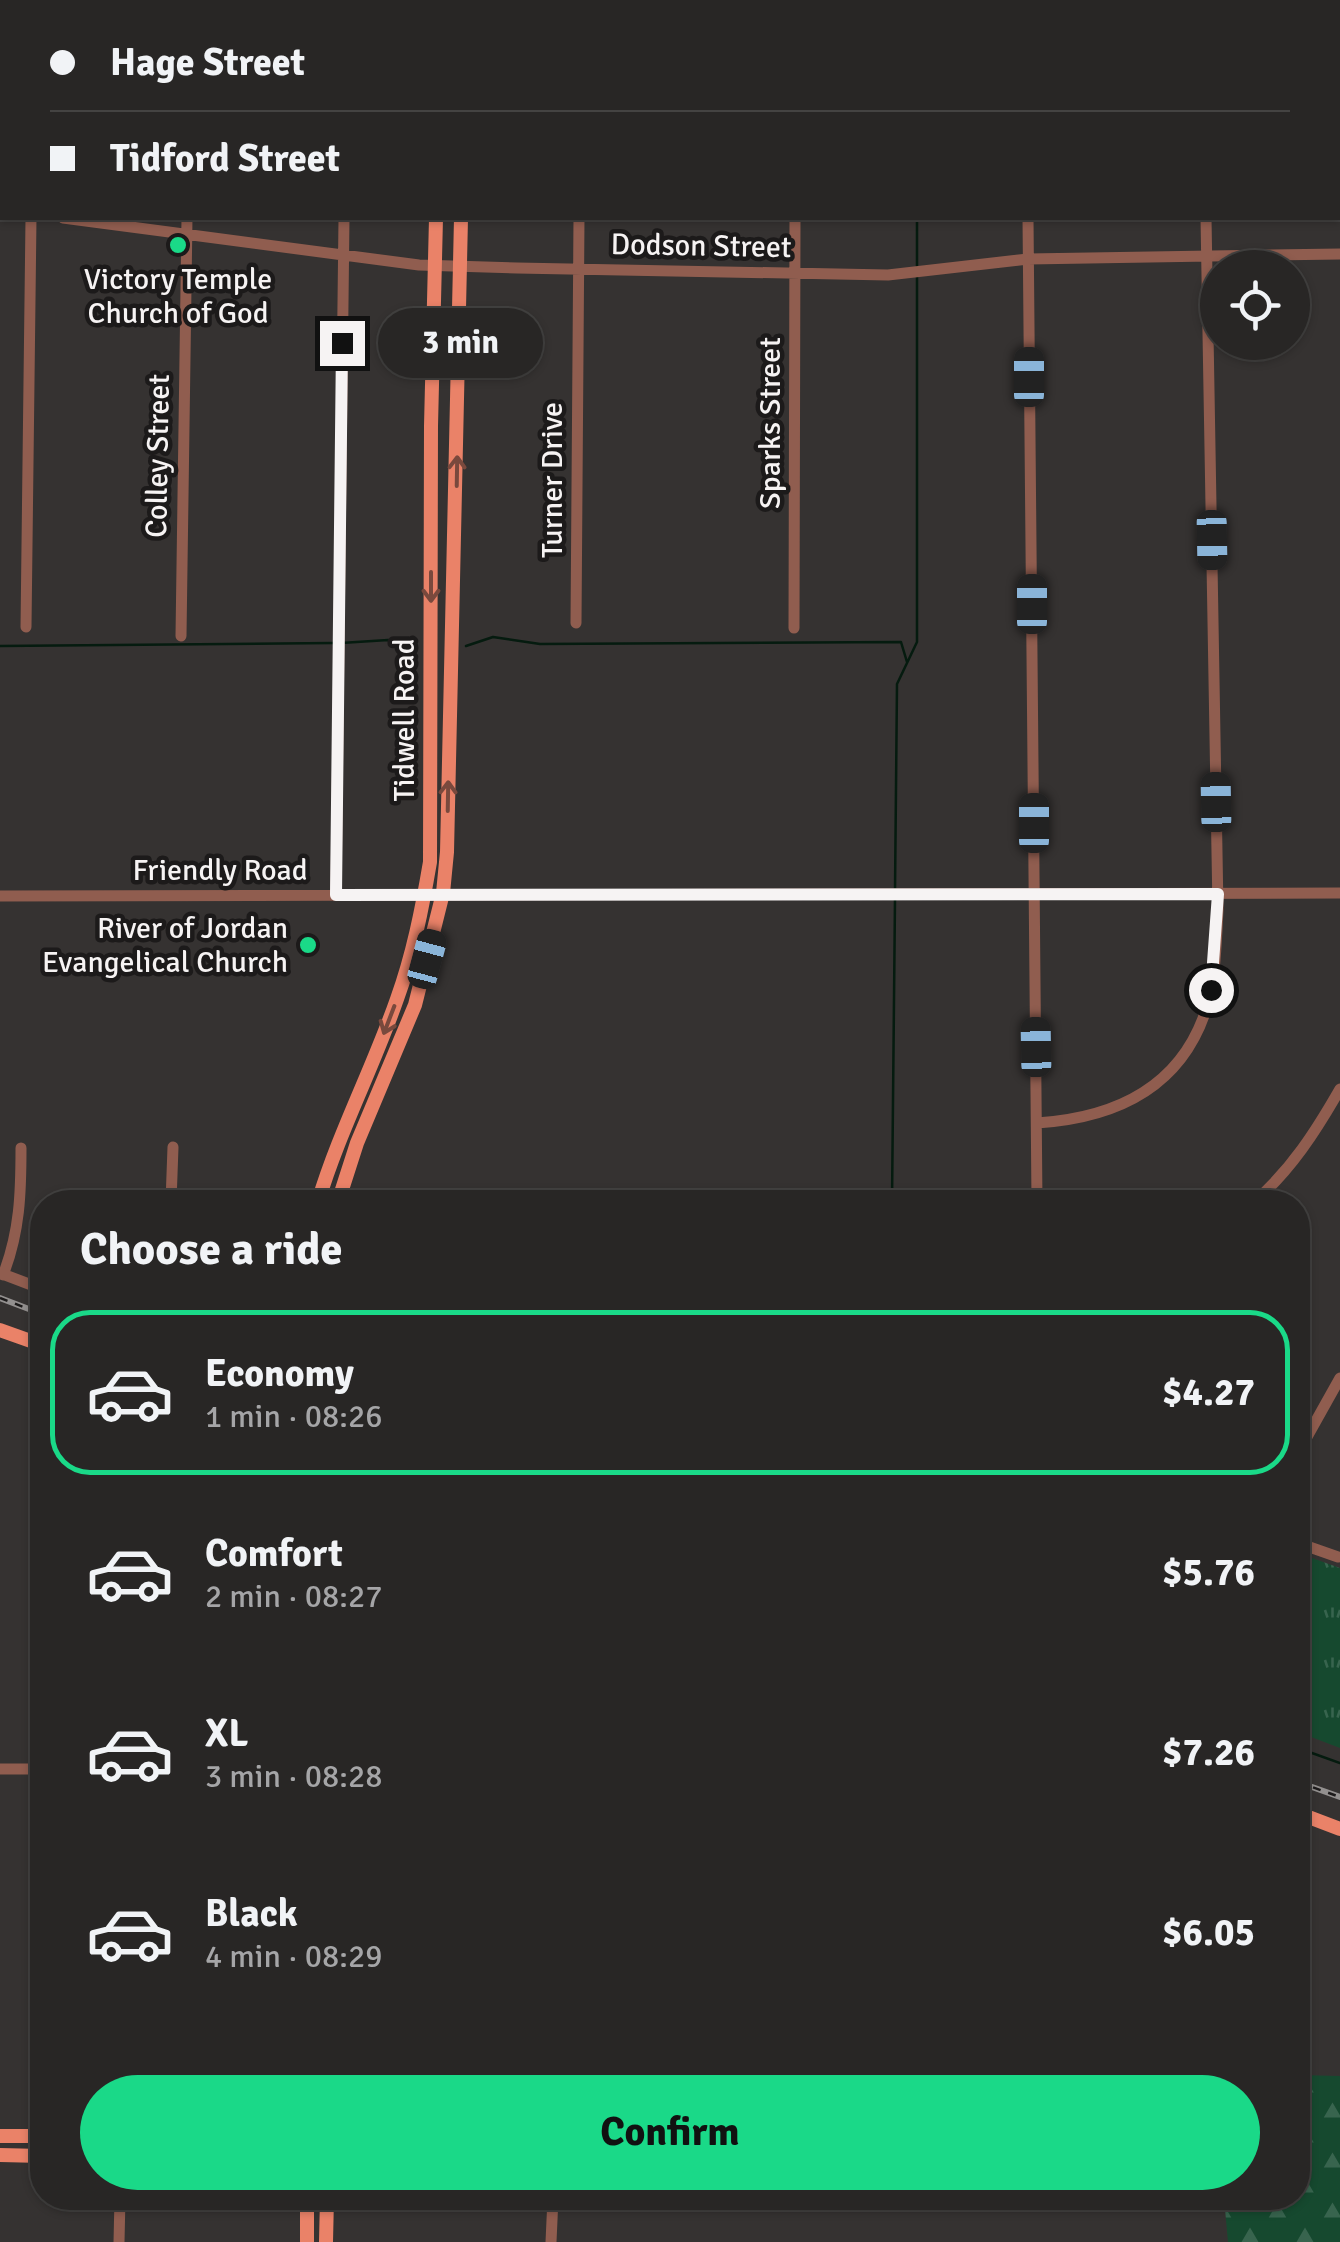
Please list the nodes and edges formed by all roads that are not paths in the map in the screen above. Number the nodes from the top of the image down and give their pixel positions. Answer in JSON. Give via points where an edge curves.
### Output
{"nodes":[{"id":1,"x":31,"y":220,"type":"edge"},
{"id":2,"x":78,"y":220,"type":"edge"},
{"id":3,"x":187,"y":220,"type":"edge"},
{"id":4,"x":344,"y":220,"type":"edge"},
{"id":5,"x":436,"y":220,"type":"edge"},
{"id":6,"x":461,"y":220,"type":"edge"},
{"id":7,"x":579,"y":220,"type":"edge"},
{"id":8,"x":795,"y":220,"type":"edge"},
{"id":9,"x":1028,"y":220,"type":"edge"},
{"id":10,"x":1206,"y":220,"type":"edge"},
{"id":11,"x":186,"y":236,"type":"junction"},
{"id":12,"x":1207,"y":250,"type":"edge"},
{"id":13,"x":1310,"y":254,"type":"edge"},
{"id":14,"x":1340,"y":254,"type":"edge"},
{"id":15,"x":1200,"y":255,"type":"edge"},
{"id":16,"x":343,"y":256,"type":"junction"},
{"id":17,"x":1028,"y":259,"type":"junction"},
{"id":18,"x":436,"y":266,"type":"junction"},
{"id":19,"x":460,"y":266,"type":"junction"},
{"id":20,"x":579,"y":269,"type":"junction"},
{"id":21,"x":795,"y":272,"type":"junction"},
{"id":22,"x":1209,"y":360,"type":"edge"},
{"id":23,"x":431,"y":426,"type":"junction"},
{"id":24,"x":458,"y":426,"type":"junction"},
{"id":25,"x":576,"y":622,"type":"dead end"},
{"id":26,"x":26,"y":626,"type":"dead end"},
{"id":27,"x":794,"y":628,"type":"dead end"},
{"id":28,"x":181,"y":636,"type":"dead end"},
{"id":29,"x":432,"y":723,"type":"junction"},
{"id":30,"x":449,"y":723,"type":"junction"},
{"id":31,"x":424,"y":893,"type":"junction"},
{"id":32,"x":443,"y":893,"type":"junction"},
{"id":33,"x":1340,"y":893,"type":"edge"},
{"id":34,"x":1218,"y":894,"type":"junction"},
{"id":35,"x":336,"y":895,"type":"junction"},
{"id":36,"x":0,"y":896,"type":"edge"},
{"id":37,"x":1034,"y":896,"type":"junction"},
{"id":38,"x":382,"y":1059,"type":"junction"},
{"id":39,"x":1340,"y":1089,"type":"edge"},
{"id":40,"x":1037,"y":1123,"type":"junction"},
{"id":41,"x":173,"y":1147,"type":"dead end"},
{"id":42,"x":22,"y":1148,"type":"dead end"},
{"id":43,"x":171,"y":1190,"type":"edge"},
{"id":44,"x":322,"y":1190,"type":"edge"},
{"id":45,"x":342,"y":1190,"type":"edge"},
{"id":46,"x":1038,"y":1190,"type":"edge"},
{"id":47,"x":1268,"y":1190,"type":"edge"},
{"id":48,"x":2,"y":1274,"type":"edge"},
{"id":49,"x":30,"y":1284,"type":"edge"},
{"id":50,"x":0,"y":1330,"type":"edge"},
{"id":51,"x":30,"y":1341,"type":"edge"},
{"id":52,"x":1340,"y":1378,"type":"edge"},
{"id":53,"x":1310,"y":1432,"type":"edge"},
{"id":54,"x":1310,"y":1546,"type":"edge"},
{"id":55,"x":1338,"y":1557,"type":"dead end"},
{"id":56,"x":0,"y":1769,"type":"edge"},
{"id":57,"x":30,"y":1770,"type":"edge"},
{"id":58,"x":1310,"y":1818,"type":"edge"},
{"id":59,"x":1340,"y":1829,"type":"edge"},
{"id":60,"x":0,"y":2136,"type":"edge"},
{"id":61,"x":30,"y":2136,"type":"edge"},
{"id":62,"x":0,"y":2155,"type":"edge"},
{"id":63,"x":30,"y":2156,"type":"edge"},
{"id":64,"x":120,"y":2210,"type":"edge"},
{"id":65,"x":307,"y":2210,"type":"edge"},
{"id":66,"x":326,"y":2210,"type":"edge"},
{"id":67,"x":552,"y":2210,"type":"edge"},
{"id":68,"x":120,"y":2242,"type":"edge"},
{"id":69,"x":307,"y":2242,"type":"edge"},
{"id":70,"x":326,"y":2242,"type":"edge"},
{"id":71,"x":551,"y":2242,"type":"edge"}],
"edges":[{"from":1,"to":26,"type":"street"},
{"from":2,"to":11,"type":"street","name":"Dodson Street"},
{"from":3,"to":11,"type":"street","name":"Colley Street"},
{"from":4,"to":16,"type":"street"},
{"from":5,"to":18,"type":"main road","name":"Tidwell Road"},
{"from":6,"to":19,"type":"main road","name":"Tidwell Road"},
{"from":7,"to":20,"type":"street","name":"Turner Drive"},
{"from":8,"to":21,"type":"street","name":"Sparks Street"},
{"from":9,"to":17,"type":"street"},
{"from":10,"to":12,"type":"street"},
{"from":11,"to":16,"type":"street","name":"Dodson Street"},
{"from":11,"to":28,"type":"street","name":"Colley Street"},
{"from":13,"to":14,"type":"street","name":"Dodson Street"},
{"from":15,"to":17,"type":"street","name":"Dodson Street"},
{"from":16,"to":18,"type":"street","name":"Dodson Street"},
{"from":16,"to":35,"type":"street"},
{"from":17,"to":21,"type":"street","name":"Dodson Street","via":[[896,274]]},
{"from":17,"to":37,"type":"street"},
{"from":18,"to":19,"type":"street","name":"Dodson Street"},
{"from":18,"to":23,"type":"main road","name":"Tidwell Road"},
{"from":19,"to":20,"type":"street","name":"Dodson Street"},
{"from":19,"to":24,"type":"main road","name":"Tidwell Road"},
{"from":20,"to":21,"type":"street","name":"Dodson Street"},
{"from":20,"to":25,"type":"street","name":"Turner Drive"},
{"from":21,"to":27,"type":"street","name":"Sparks Street"},
{"from":22,"to":34,"type":"street"},
{"from":23,"to":24,"type":"main road"},
{"from":23,"to":29,"type":"main road","name":"Tidwell Road","one_way":true},
{"from":30,"to":24,"type":"main road","name":"Tidwell Road","one_way":true},
{"from":29,"to":30,"type":"main road"},
{"from":29,"to":31,"type":"main road","name":"Tidwell Road"},
{"from":32,"to":30,"type":"main road","name":"Tidwell Road","one_way":true},
{"from":31,"to":32,"type":"street","name":"Friendly Road"},
{"from":31,"to":35,"type":"street","name":"Friendly Road"},
{"from":31,"to":38,"type":"main road","name":"Tidwell Road","one_way":true},
{"from":32,"to":37,"type":"street","name":"Friendly Road"},
{"from":32,"to":38,"type":"main road","name":"Tidwell Road","via":[[415,1005]]},
{"from":33,"to":34,"type":"street","name":"Friendly Road"},
{"from":34,"to":37,"type":"street","name":"Friendly Road"},
{"from":34,"to":40,"type":"street","via":[[1211,990],[1186,1052],[1153,1086],[1115,1110]]},
{"from":35,"to":36,"type":"street","name":"Friendly Road"},
{"from":37,"to":40,"type":"street"},
{"from":38,"to":44,"type":"main road","name":"Tidwell Road","via":[[348,1117]]},
{"from":38,"to":45,"type":"main road","name":"Tidwell Road"},
{"from":39,"to":47,"type":"street"},
{"from":40,"to":46,"type":"street"},
{"from":41,"to":43,"type":"street"},
{"from":42,"to":48,"type":"street","via":[[20,1212]]},
{"from":48,"to":49,"type":"street"},
{"from":50,"to":51,"type":"main road"},
{"from":52,"to":53,"type":"street"},
{"from":54,"to":55,"type":"street"},
{"from":56,"to":57,"type":"street"},
{"from":58,"to":59,"type":"main road"},
{"from":60,"to":61,"type":"main road"},
{"from":62,"to":63,"type":"main road"},
{"from":64,"to":68,"type":"street"},
{"from":65,"to":69,"type":"main road"},
{"from":66,"to":70,"type":"main road"},
{"from":67,"to":71,"type":"street"}]}
